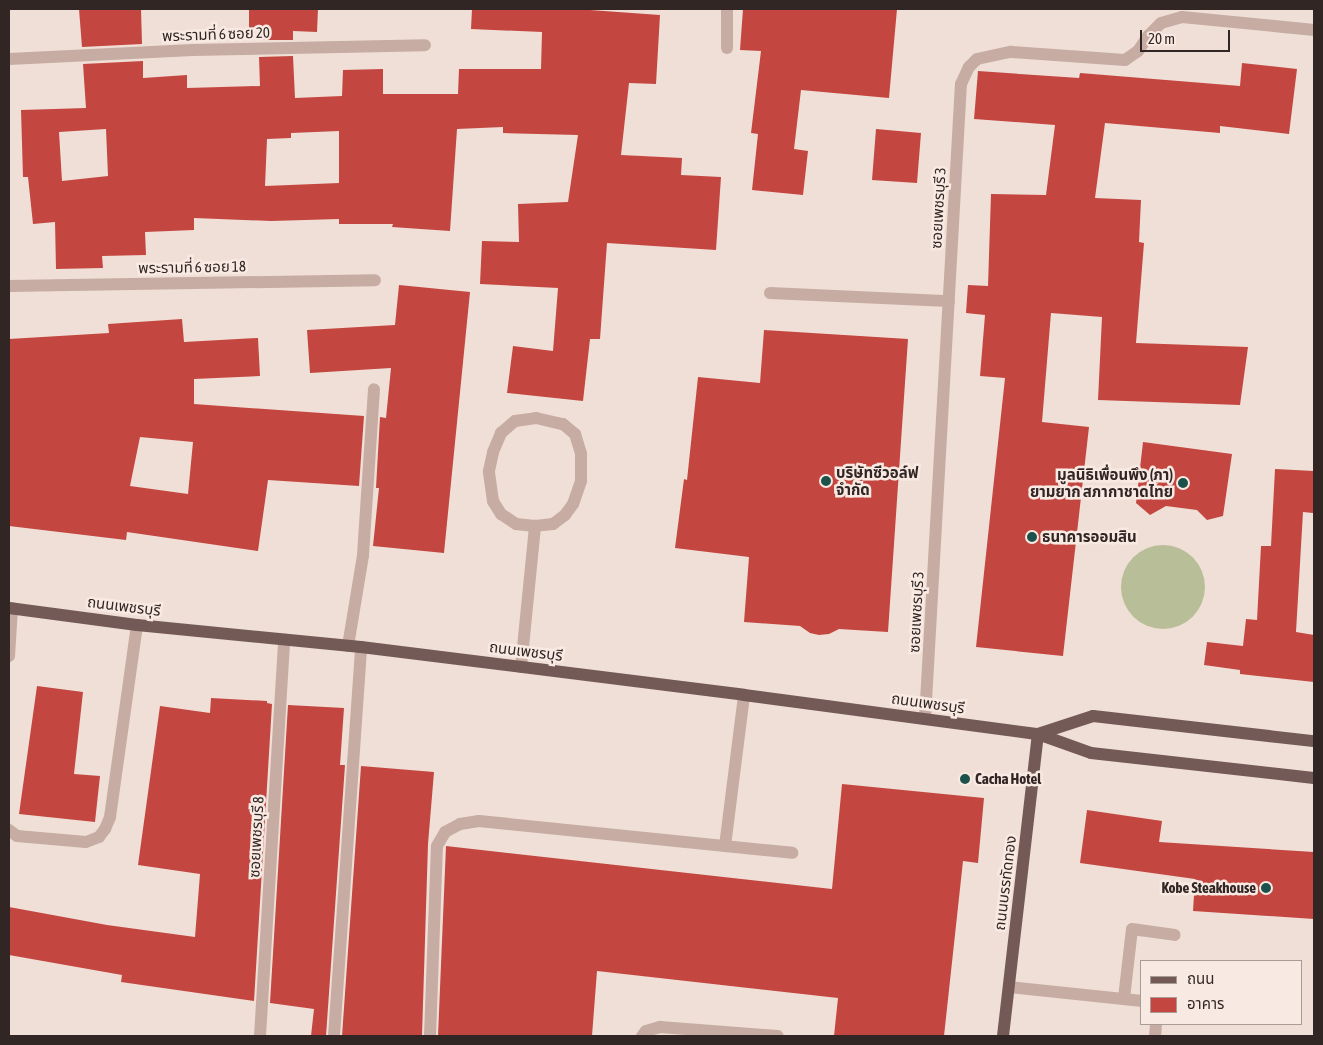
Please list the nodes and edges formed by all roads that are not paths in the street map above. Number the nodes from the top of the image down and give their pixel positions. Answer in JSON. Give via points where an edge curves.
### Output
{"nodes":[{"id":1,"x":727,"y":9,"type":"edge"},
{"id":2,"x":1314,"y":30,"type":"edge"},
{"id":3,"x":425,"y":45,"type":"dead end"},
{"id":4,"x":727,"y":48,"type":"dead end"},
{"id":5,"x":9,"y":59,"type":"edge"},
{"id":6,"x":375,"y":280,"type":"dead end"},
{"id":7,"x":9,"y":286,"type":"edge"},
{"id":8,"x":770,"y":293,"type":"dead end"},
{"id":9,"x":949,"y":301,"type":"junction"},
{"id":10,"x":374,"y":389,"type":"dead end"},
{"id":11,"x":535,"y":526,"type":"junction"},
{"id":12,"x":11,"y":608,"type":"edge"},
{"id":13,"x":137,"y":625,"type":"junction"},
{"id":14,"x":284,"y":640,"type":"junction"},
{"id":15,"x":355,"y":647,"type":"junction"},
{"id":16,"x":9,"y":656,"type":"edge"},
{"id":17,"x":521,"y":667,"type":"junction"},
{"id":18,"x":744,"y":695,"type":"junction"},
{"id":19,"x":925,"y":719,"type":"junction"},
{"id":20,"x":1038,"y":734,"type":"junction"},
{"id":21,"x":1314,"y":741,"type":"edge"},
{"id":22,"x":1314,"y":778,"type":"edge"},
{"id":23,"x":9,"y":830,"type":"edge"},
{"id":24,"x":724,"y":846,"type":"junction"},
{"id":25,"x":792,"y":853,"type":"dead end"},
{"id":26,"x":1175,"y":935,"type":"dead end"},
{"id":27,"x":1009,"y":987,"type":"junction"},
{"id":28,"x":1124,"y":998,"type":"junction"},
{"id":29,"x":1140,"y":1001,"type":"edge"},
{"id":30,"x":260,"y":1036,"type":"edge"},
{"id":31,"x":334,"y":1036,"type":"edge"},
{"id":32,"x":430,"y":1036,"type":"edge"},
{"id":33,"x":642,"y":1036,"type":"edge"},
{"id":34,"x":778,"y":1036,"type":"edge"},
{"id":35,"x":1003,"y":1036,"type":"edge"}],
"edges":[{"from":1,"to":4,"type":"street"},
{"from":2,"to":9,"type":"street","name":"ซอยเพชรบุรี 3","via":[[1182,17],[1161,23],[1138,52],[1125,60],[1011,52],[977,59],[961,84]]},
{"from":3,"to":5,"type":"street","name":"พระรามที่ 6 ซอย 20","via":[[193,50]]},
{"from":6,"to":7,"type":"street","name":"พระรามที่ 6 ซอย 18"},
{"from":8,"to":9,"type":"street"},
{"from":9,"to":19,"type":"street","name":"ซอยเพชรบุรี 3"},
{"from":10,"to":15,"type":"street"},
{"from":11,"to":11,"type":"street","via":[[516,524],[501,514],[493,501],[489,471],[501,433],[515,421],[536,418],[563,424],[575,434],[581,454],[581,481],[573,504],[565,515],[552,524]]},
{"from":11,"to":17,"type":"street"},
{"from":12,"to":13,"type":"main road","name":"ถนนเพชรบุรี"},
{"from":12,"to":16,"type":"street"},
{"from":13,"to":14,"type":"main road","name":"ถนนเพชรบุรี"},
{"from":13,"to":23,"type":"street","via":[[110,817],[105,829],[99,837],[86,842],[18,836]]},
{"from":14,"to":15,"type":"main road","name":"ถนนเพชรบุรี"},
{"from":14,"to":30,"type":"street","name":"ซอยเพชรบุรี 8"},
{"from":15,"to":17,"type":"main road","name":"ถนนเพชรบุรี"},
{"from":15,"to":31,"type":"street"},
{"from":17,"to":18,"type":"main road","name":"ถนนเพชรบุรี"},
{"from":18,"to":19,"type":"main road","name":"ถนนเพชรบุรี"},
{"from":18,"to":24,"type":"street"},
{"from":19,"to":20,"type":"main road","name":"ถนนเพชรบุรี"},
{"from":20,"to":21,"type":"main road","name":"ถนนเพชรบุรี","via":[[1094,716]]},
{"from":20,"to":22,"type":"main road","name":"ถนนเพชรบุรี","via":[[1091,753]]},
{"from":20,"to":27,"type":"main road","name":"ถนนบรรทัดทอง"},
{"from":24,"to":25,"type":"street"},
{"from":24,"to":32,"type":"street","via":[[479,821],[460,824],[445,832],[437,846]]},
{"from":26,"to":28,"type":"street","via":[[1132,929]]},
{"from":27,"to":28,"type":"street"},
{"from":27,"to":35,"type":"main road","name":"ถนนบรรทัดทอง"},
{"from":28,"to":29,"type":"street"},
{"from":33,"to":34,"type":"street","via":[[646,1031],[660,1027]]}]}
